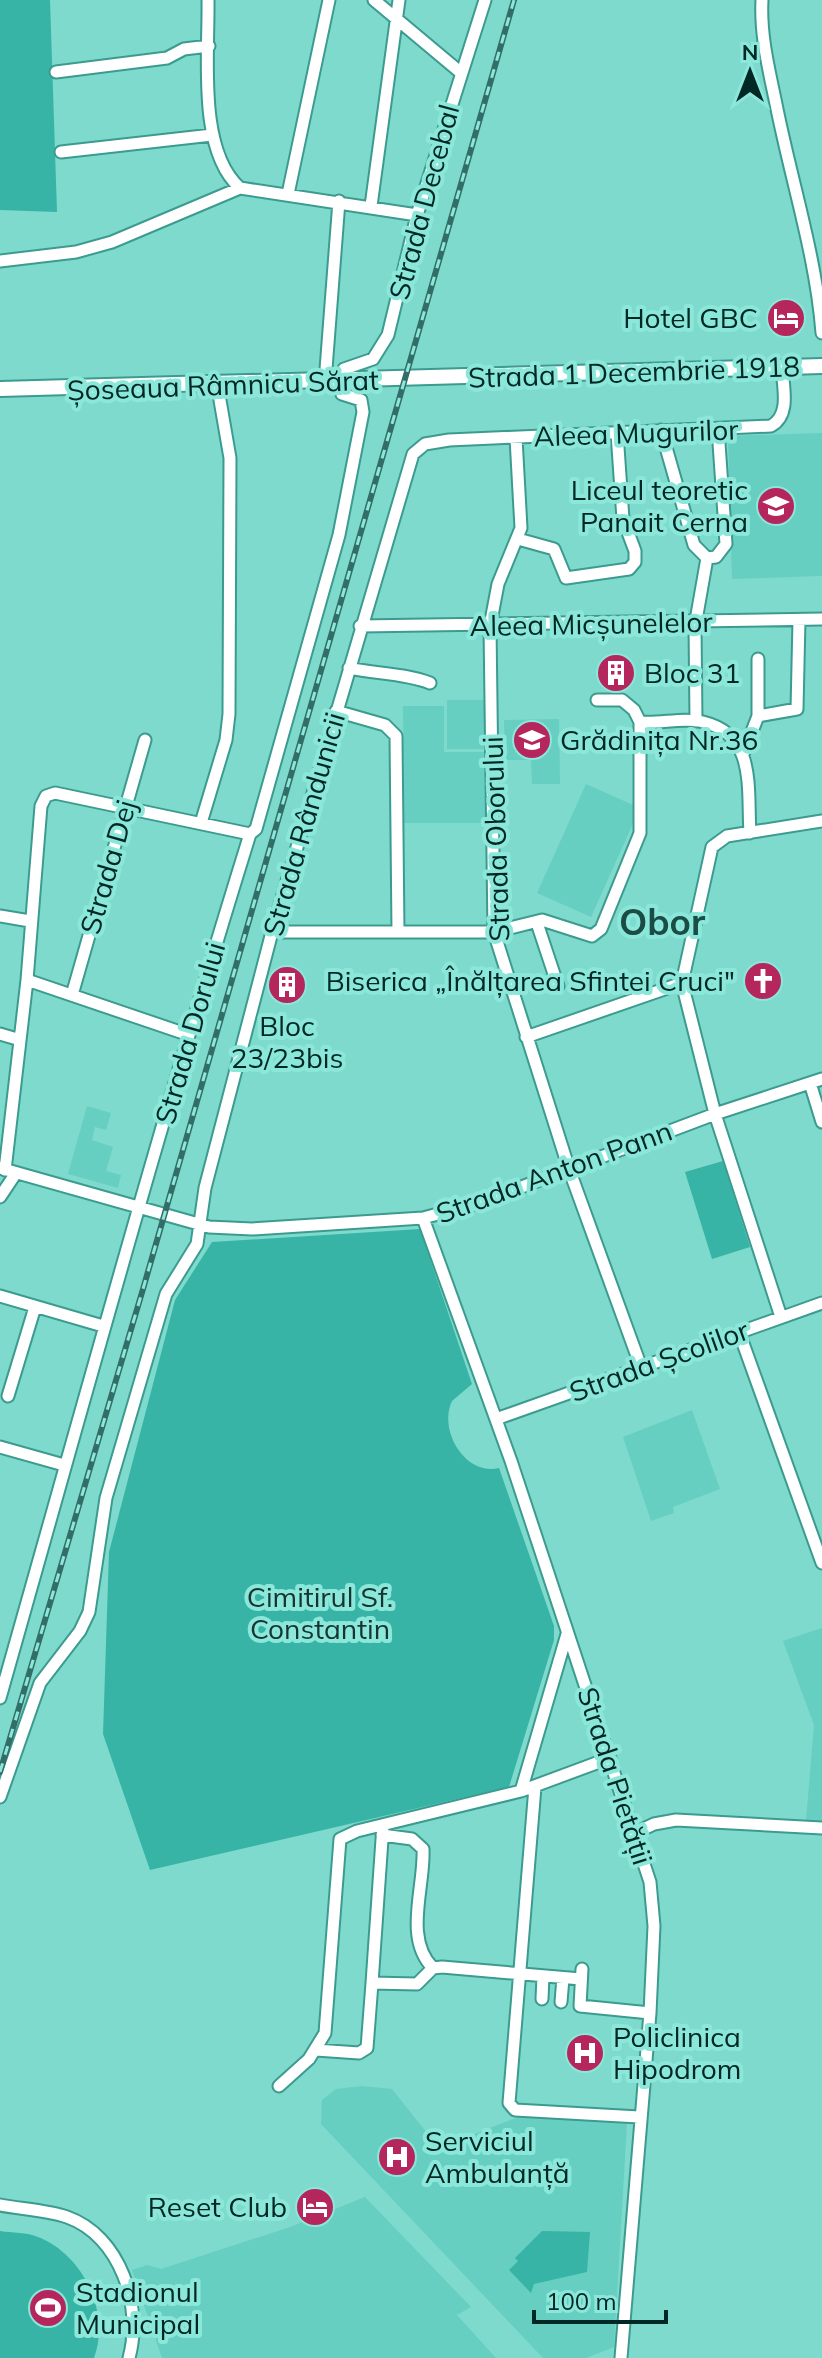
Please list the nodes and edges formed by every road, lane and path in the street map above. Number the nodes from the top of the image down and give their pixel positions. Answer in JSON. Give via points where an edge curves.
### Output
{"nodes":[{"id":1,"x":208,"y":0,"type":"edge"},
{"id":2,"x":329,"y":0,"type":"edge"},
{"id":3,"x":374,"y":0,"type":"edge"},
{"id":4,"x":399,"y":0,"type":"edge"},
{"id":5,"x":485,"y":0,"type":"edge"},
{"id":6,"x":762,"y":0,"type":"edge"},
{"id":7,"x":397,"y":18,"type":"junction"},
{"id":8,"x":209,"y":46,"type":"junction"},
{"id":9,"x":56,"y":72,"type":"dead end"},
{"id":10,"x":460,"y":72,"type":"junction"},
{"id":11,"x":212,"y":135,"type":"junction"},
{"id":12,"x":61,"y":152,"type":"dead end"},
{"id":13,"x":240,"y":188,"type":"junction"},
{"id":14,"x":288,"y":194,"type":"junction"},
{"id":15,"x":339,"y":201,"type":"junction"},
{"id":16,"x":371,"y":206,"type":"junction"},
{"id":17,"x":417,"y":215,"type":"junction"},
{"id":18,"x":0,"y":261,"type":"edge"},
{"id":19,"x":822,"y":333,"type":"edge"},
{"id":20,"x":822,"y":366,"type":"edge"},
{"id":21,"x":782,"y":368,"type":"junction"},
{"id":22,"x":445,"y":378,"type":"joint"},
{"id":23,"x":325,"y":382,"type":"junction"},
{"id":24,"x":341,"y":382,"type":"junction"},
{"id":25,"x":217,"y":383,"type":"junction"},
{"id":26,"x":0,"y":389,"type":"edge"},
{"id":27,"x":718,"y":429,"type":"junction"},
{"id":28,"x":661,"y":430,"type":"junction"},
{"id":29,"x":617,"y":433,"type":"junction"},
{"id":30,"x":516,"y":438,"type":"junction"},
{"id":31,"x":437,"y":441,"type":"joint"},
{"id":32,"x":518,"y":539,"type":"junction"},
{"id":33,"x":707,"y":558,"type":"junction"},
{"id":34,"x":822,"y":619,"type":"edge"},
{"id":35,"x":799,"y":620,"type":"junction"},
{"id":36,"x":696,"y":621,"type":"junction"},
{"id":37,"x":360,"y":626,"type":"junction"},
{"id":38,"x":490,"y":626,"type":"junction"},
{"id":39,"x":758,"y":659,"type":"dead end"},
{"id":40,"x":349,"y":668,"type":"junction"},
{"id":41,"x":430,"y":683,"type":"dead end"},
{"id":42,"x":597,"y":700,"type":"dead end"},
{"id":43,"x":336,"y":711,"type":"junction"},
{"id":44,"x":758,"y":716,"type":"junction"},
{"id":45,"x":696,"y":721,"type":"junction"},
{"id":46,"x":640,"y":722,"type":"junction"},
{"id":47,"x":145,"y":740,"type":"dead end"},
{"id":48,"x":744,"y":752,"type":"junction"},
{"id":49,"x":124,"y":807,"type":"junction"},
{"id":50,"x":822,"y":821,"type":"edge"},
{"id":51,"x":201,"y":823,"type":"junction"},
{"id":52,"x":750,"y":833,"type":"junction"},
{"id":53,"x":250,"y":834,"type":"junction"},
{"id":54,"x":0,"y":916,"type":"edge"},
{"id":55,"x":30,"y":921,"type":"junction"},
{"id":56,"x":537,"y":923,"type":"junction"},
{"id":57,"x":272,"y":932,"type":"junction"},
{"id":58,"x":398,"y":932,"type":"junction"},
{"id":59,"x":494,"y":932,"type":"junction"},
{"id":60,"x":27,"y":980,"type":"junction"},
{"id":61,"x":682,"y":983,"type":"junction"},
{"id":62,"x":558,"y":986,"type":"dead end"},
{"id":63,"x":72,"y":995,"type":"junction"},
{"id":64,"x":0,"y":1034,"type":"edge"},
{"id":65,"x":189,"y":1035,"type":"junction"},
{"id":66,"x":526,"y":1037,"type":"junction"},
{"id":67,"x":17,"y":1039,"type":"junction"},
{"id":68,"x":822,"y":1079,"type":"edge"},
{"id":69,"x":810,"y":1083,"type":"junction"},
{"id":70,"x":715,"y":1114,"type":"junction"},
{"id":71,"x":822,"y":1122,"type":"edge"},
{"id":72,"x":569,"y":1169,"type":"junction"},
{"id":73,"x":7,"y":1170,"type":"edge"},
{"id":74,"x":0,"y":1197,"type":"edge"},
{"id":75,"x":138,"y":1207,"type":"junction"},
{"id":76,"x":423,"y":1218,"type":"junction"},
{"id":77,"x":197,"y":1224,"type":"junction"},
{"id":78,"x":0,"y":1296,"type":"edge"},
{"id":79,"x":822,"y":1303,"type":"edge"},
{"id":80,"x":35,"y":1307,"type":"junction"},
{"id":81,"x":781,"y":1317,"type":"junction"},
{"id":82,"x":103,"y":1326,"type":"junction"},
{"id":83,"x":739,"y":1332,"type":"junction"},
{"id":84,"x":641,"y":1367,"type":"junction"},
{"id":85,"x":8,"y":1396,"type":"dead end"},
{"id":86,"x":496,"y":1419,"type":"junction"},
{"id":87,"x":0,"y":1447,"type":"edge"},
{"id":88,"x":64,"y":1465,"type":"junction"},
{"id":89,"x":822,"y":1563,"type":"edge"},
{"id":90,"x":567,"y":1633,"type":"junction"},
{"id":91,"x":0,"y":1698,"type":"edge"},
{"id":92,"x":610,"y":1758,"type":"junction"},
{"id":93,"x":535,"y":1787,"type":"junction"},
{"id":94,"x":521,"y":1791,"type":"junction"},
{"id":95,"x":0,"y":1797,"type":"edge"},
{"id":96,"x":822,"y":1828,"type":"edge"},
{"id":97,"x":382,"y":1830,"type":"junction"},
{"id":98,"x":633,"y":1834,"type":"junction"},
{"id":99,"x":433,"y":1968,"type":"junction"},
{"id":100,"x":519,"y":1972,"type":"junction"},
{"id":101,"x":543,"y":1976,"type":"junction"},
{"id":102,"x":563,"y":1978,"type":"junction"},
{"id":103,"x":372,"y":1983,"type":"junction"},
{"id":104,"x":542,"y":1999,"type":"dead end"},
{"id":105,"x":561,"y":2002,"type":"dead end"},
{"id":106,"x":650,"y":2013,"type":"junction"},
{"id":107,"x":316,"y":2050,"type":"junction"},
{"id":108,"x":279,"y":2086,"type":"dead end"},
{"id":109,"x":639,"y":2117,"type":"junction"},
{"id":110,"x":0,"y":2205,"type":"edge"},
{"id":111,"x":129,"y":2358,"type":"edge"},
{"id":112,"x":621,"y":2358,"type":"edge"}],
"edges":[{"from":1,"to":8,"type":"street"},
{"from":2,"to":14,"type":"street"},
{"from":3,"to":7,"type":"street"},
{"from":4,"to":7,"type":"street"},
{"from":5,"to":10,"type":"street","name":"Strada Decebal"},
{"from":6,"to":19,"type":"street","via":[[770,79],[818,287]]},
{"from":7,"to":10,"type":"street"},
{"from":7,"to":16,"type":"street"},
{"from":8,"to":9,"type":"street","via":[[167,58]]},
{"from":8,"to":11,"type":"street"},
{"from":10,"to":17,"type":"street","name":"Strada Decebal"},
{"from":11,"to":12,"type":"street"},
{"from":11,"to":13,"type":"street","via":[[223,169]]},
{"from":13,"to":14,"type":"street"},
{"from":13,"to":18,"type":"street","via":[[112,242]]},
{"from":14,"to":15,"type":"street"},
{"from":15,"to":16,"type":"street"},
{"from":15,"to":23,"type":"street"},
{"from":16,"to":17,"type":"street"},
{"from":17,"to":24,"type":"street","name":"Strada Decebal","via":[[388,335],[373,359],[344,369]]},
{"from":20,"to":21,"type":"main road","name":"Strada 1 Decembrie 1918"},
{"from":21,"to":22,"type":"main road","name":"Strada 1 Decembrie 1918"},
{"from":21,"to":27,"type":"street","name":"Aleea Mugurilor","via":[[784,408],[777,423]]},
{"from":22,"to":24,"type":"main road","name":"Șoseaua Râmnicu Sărat"},
{"from":23,"to":24,"type":"main road","name":"Șoseaua Râmnicu Sărat"},
{"from":23,"to":25,"type":"main road","name":"Șoseaua Râmnicu Sărat"},
{"from":24,"to":53,"type":"street","name":"Strada Dorului","via":[[342,394],[361,400],[363,407],[349,493],[256,829]]},
{"from":25,"to":26,"type":"main road","name":"Șoseaua Râmnicu Sărat"},
{"from":25,"to":51,"type":"street","via":[[230,458],[229,714]]},
{"from":27,"to":28,"type":"street","name":"Aleea Mugurilor"},
{"from":27,"to":33,"type":"street","via":[[726,544],[716,557]]},
{"from":28,"to":29,"type":"street","name":"Aleea Mugurilor"},
{"from":28,"to":33,"type":"street","via":[[694,545]]},
{"from":29,"to":30,"type":"street","name":"Aleea Mugurilor"},
{"from":29,"to":32,"type":"street","via":[[623,519],[635,551],[629,569],[566,578],[554,549]]},
{"from":30,"to":31,"type":"street","name":"Aleea Mugurilor"},
{"from":30,"to":32,"type":"street","name":"Strada Oborului"},
{"from":31,"to":37,"type":"street","name":"Strada Rândunicii","via":[[413,454]]},
{"from":32,"to":38,"type":"street","name":"Strada Oborului","via":[[498,584]]},
{"from":33,"to":36,"type":"street"},
{"from":34,"to":35,"type":"street","name":"Aleea Micșunelelor"},
{"from":35,"to":36,"type":"street","name":"Aleea Micșunelelor"},
{"from":35,"to":44,"type":"street","via":[[797,709]]},
{"from":36,"to":38,"type":"street","name":"Aleea Micșunelelor"},
{"from":36,"to":45,"type":"street"},
{"from":37,"to":38,"type":"street","name":"Aleea Micșunelelor"},
{"from":37,"to":40,"type":"street","name":"Strada Rândunicii"},
{"from":38,"to":59,"type":"street","name":"Strada Oborului"},
{"from":39,"to":44,"type":"street"},
{"from":40,"to":41,"type":"street"},
{"from":40,"to":43,"type":"street","name":"Strada Rândunicii"},
{"from":42,"to":46,"type":"street","via":[[622,700]]},
{"from":43,"to":57,"type":"street","name":"Strada Rândunicii"},
{"from":43,"to":58,"type":"street","via":[[385,725],[396,736]]},
{"from":44,"to":48,"type":"street"},
{"from":45,"to":46,"type":"street"},
{"from":45,"to":48,"type":"street","via":[[729,734]]},
{"from":46,"to":56,"type":"street","via":[[640,833],[601,929],[587,937],[542,920]]},
{"from":47,"to":49,"type":"street","name":"Strada Dej"},
{"from":48,"to":52,"type":"street"},
{"from":49,"to":51,"type":"street"},
{"from":49,"to":55,"type":"street","via":[[55,793],[46,796]]},
{"from":49,"to":63,"type":"street","name":"Strada Dej"},
{"from":50,"to":52,"type":"street"},
{"from":51,"to":53,"type":"street"},
{"from":52,"to":61,"type":"street","via":[[727,836],[712,847]]},
{"from":53,"to":65,"type":"street","name":"Strada Dorului"},
{"from":54,"to":55,"type":"street"},
{"from":55,"to":60,"type":"street"},
{"from":56,"to":59,"type":"street"},
{"from":56,"to":62,"type":"street"},
{"from":57,"to":58,"type":"street"},
{"from":57,"to":77,"type":"street","name":"Strada Rândunicii"},
{"from":58,"to":59,"type":"street"},
{"from":59,"to":66,"type":"street","name":"Strada Oborului"},
{"from":60,"to":63,"type":"street"},
{"from":60,"to":67,"type":"street"},
{"from":61,"to":66,"type":"street"},
{"from":61,"to":70,"type":"street"},
{"from":63,"to":65,"type":"street"},
{"from":64,"to":67,"type":"street"},
{"from":65,"to":75,"type":"street","name":"Strada Dorului"},
{"from":66,"to":72,"type":"street","name":"Strada Oborului"},
{"from":67,"to":73,"type":"street"},
{"from":68,"to":69,"type":"street","name":"Strada Anton Pann"},
{"from":69,"to":70,"type":"street","name":"Strada Anton Pann"},
{"from":69,"to":71,"type":"street"},
{"from":70,"to":72,"type":"street","name":"Strada Anton Pann"},
{"from":70,"to":81,"type":"street"},
{"from":72,"to":76,"type":"street","name":"Strada Anton Pann"},
{"from":72,"to":84,"type":"street","name":"Strada Oborului"},
{"from":73,"to":74,"type":"street"},
{"from":73,"to":75,"type":"street","name":"Strada Anton Pann"},
{"from":75,"to":77,"type":"street","name":"Strada Anton Pann"},
{"from":75,"to":82,"type":"street","name":"Strada Dorului"},
{"from":76,"to":77,"type":"street","name":"Strada Anton Pann","via":[[252,1229]]},
{"from":76,"to":86,"type":"street","name":"Strada Pietății"},
{"from":77,"to":95,"type":"street","name":"Strada Rândunicii","via":[[197,1244],[166,1294],[106,1498],[89,1612],[40,1683]]},
{"from":78,"to":80,"type":"street"},
{"from":79,"to":81,"type":"street","name":"Strada Școlilor"},
{"from":80,"to":82,"type":"street"},
{"from":80,"to":85,"type":"street"},
{"from":81,"to":83,"type":"street","name":"Strada Școlilor"},
{"from":82,"to":88,"type":"street","name":"Strada Dorului"},
{"from":83,"to":84,"type":"street","name":"Strada Școlilor"},
{"from":83,"to":89,"type":"street"},
{"from":84,"to":86,"type":"street","name":"Strada Școlilor"},
{"from":86,"to":90,"type":"street","name":"Strada Pietății"},
{"from":87,"to":88,"type":"street"},
{"from":88,"to":91,"type":"street","name":"Strada Dorului"},
{"from":90,"to":92,"type":"street","name":"Strada Pietății"},
{"from":90,"to":94,"type":"street"},
{"from":92,"to":93,"type":"street"},
{"from":92,"to":98,"type":"street","name":"Strada Pietății"},
{"from":93,"to":94,"type":"street"},
{"from":93,"to":100,"type":"street"},
{"from":94,"to":97,"type":"street"},
{"from":96,"to":98,"type":"street","via":[[676,1820]]},
{"from":97,"to":99,"type":"street","via":[[412,1839],[423,1849],[418,1940]]},
{"from":97,"to":103,"type":"street"},
{"from":97,"to":107,"type":"street","via":[[347,1834],[338,1845],[327,2020]]},
{"from":98,"to":106,"type":"street","name":"Strada Pietății","via":[[653,1903]]},
{"from":99,"to":100,"type":"street"},
{"from":99,"to":103,"type":"street","via":[[417,1984]]},
{"from":100,"to":101,"type":"street"},
{"from":100,"to":109,"type":"street","via":[[511,2107]]},
{"from":101,"to":102,"type":"street"},
{"from":101,"to":104,"type":"street"},
{"from":102,"to":105,"type":"street"},
{"from":102,"to":106,"type":"street","via":[[581,1974],[580,2006]]},
{"from":103,"to":107,"type":"street","via":[[367,2048],[359,2053]]},
{"from":106,"to":109,"type":"street","name":"Strada Pietății"},
{"from":107,"to":108,"type":"street"},
{"from":109,"to":112,"type":"street","name":"Strada Pietății"},
{"from":110,"to":111,"type":"street","via":[[67,2217],[103,2241],[123,2273],[129,2295]]}]}
